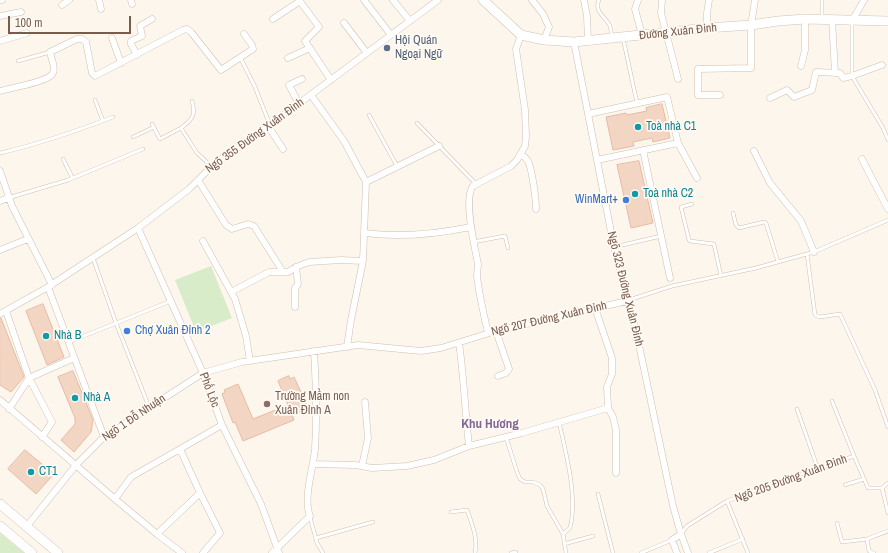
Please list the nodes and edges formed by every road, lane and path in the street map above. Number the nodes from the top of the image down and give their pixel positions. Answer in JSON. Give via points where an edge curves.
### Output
{"nodes":[{"id":1,"x":69,"y":0,"type":"edge"},
{"id":2,"x":99,"y":0,"type":"edge"},
{"id":3,"x":364,"y":0,"type":"edge"},
{"id":4,"x":393,"y":0,"type":"edge"},
{"id":5,"x":438,"y":0,"type":"edge"},
{"id":6,"x":483,"y":0,"type":"edge"},
{"id":7,"x":532,"y":0,"type":"edge"},
{"id":8,"x":584,"y":0,"type":"edge"},
{"id":9,"x":599,"y":0,"type":"edge"},
{"id":10,"x":638,"y":0,"type":"edge"},
{"id":11,"x":662,"y":0,"type":"edge"},
{"id":12,"x":709,"y":0,"type":"edge"},
{"id":13,"x":755,"y":0,"type":"edge"},
{"id":14,"x":822,"y":0,"type":"edge"},
{"id":15,"x":864,"y":0,"type":"edge"},
{"id":16,"x":299,"y":1,"type":"edge"},
{"id":17,"x":62,"y":5,"type":"dead end"},
{"id":18,"x":101,"y":9,"type":"dead end"},
{"id":19,"x":21,"y":12,"type":"dead end"},
{"id":20,"x":0,"y":16,"type":"edge"},
{"id":21,"x":152,"y":19,"type":"dead end"},
{"id":22,"x":273,"y":19,"type":"dead end"},
{"id":23,"x":805,"y":19,"type":"junction"},
{"id":24,"x":827,"y":19,"type":"junction"},
{"id":25,"x":410,"y":21,"type":"junction"},
{"id":26,"x":852,"y":21,"type":"junction"},
{"id":27,"x":888,"y":21,"type":"edge"},
{"id":28,"x":344,"y":23,"type":"dead end"},
{"id":29,"x":751,"y":25,"type":"junction"},
{"id":30,"x":707,"y":28,"type":"junction"},
{"id":31,"x":27,"y":33,"type":"dead end"},
{"id":32,"x":665,"y":33,"type":"junction"},
{"id":33,"x":244,"y":34,"type":"dead end"},
{"id":34,"x":391,"y":35,"type":"junction"},
{"id":35,"x":521,"y":35,"type":"junction"},
{"id":36,"x":642,"y":35,"type":"junction"},
{"id":37,"x":112,"y":38,"type":"dead end"},
{"id":38,"x":623,"y":38,"type":"junction"},
{"id":39,"x":612,"y":39,"type":"junction"},
{"id":40,"x":544,"y":40,"type":"junction"},
{"id":41,"x":0,"y":41,"type":"edge"},
{"id":42,"x":588,"y":41,"type":"junction"},
{"id":43,"x":574,"y":42,"type":"junction"},
{"id":44,"x":310,"y":48,"type":"junction"},
{"id":45,"x":50,"y":52,"type":"junction"},
{"id":46,"x":367,"y":54,"type":"junction"},
{"id":47,"x":137,"y":55,"type":"junction"},
{"id":48,"x":240,"y":57,"type":"junction"},
{"id":49,"x":288,"y":58,"type":"dead end"},
{"id":50,"x":18,"y":62,"type":"dead end"},
{"id":51,"x":121,"y":63,"type":"junction"},
{"id":52,"x":882,"y":65,"type":"dead end"},
{"id":53,"x":801,"y":66,"type":"dead end"},
{"id":54,"x":835,"y":73,"type":"junction"},
{"id":55,"x":852,"y":76,"type":"junction"},
{"id":56,"x":302,"y":79,"type":"dead end"},
{"id":57,"x":331,"y":80,"type":"junction"},
{"id":58,"x":678,"y":80,"type":"dead end"},
{"id":59,"x":0,"y":90,"type":"edge"},
{"id":60,"x":311,"y":95,"type":"junction"},
{"id":61,"x":720,"y":95,"type":"dead end"},
{"id":62,"x":770,"y":98,"type":"dead end"},
{"id":63,"x":95,"y":100,"type":"dead end"},
{"id":64,"x":192,"y":101,"type":"dead end"},
{"id":65,"x":638,"y":103,"type":"junction"},
{"id":66,"x":299,"y":104,"type":"junction"},
{"id":67,"x":588,"y":114,"type":"junction"},
{"id":68,"x":369,"y":115,"type":"dead end"},
{"id":69,"x":112,"y":117,"type":"dead end"},
{"id":70,"x":103,"y":121,"type":"junction"},
{"id":71,"x":417,"y":123,"type":"dead end"},
{"id":72,"x":269,"y":126,"type":"junction"},
{"id":73,"x":182,"y":128,"type":"junction"},
{"id":74,"x":133,"y":137,"type":"dead end"},
{"id":75,"x":888,"y":140,"type":"edge"},
{"id":76,"x":678,"y":143,"type":"junction"},
{"id":77,"x":439,"y":146,"type":"junction"},
{"id":78,"x":143,"y":149,"type":"dead end"},
{"id":79,"x":283,"y":149,"type":"dead end"},
{"id":80,"x":643,"y":150,"type":"junction"},
{"id":81,"x":754,"y":151,"type":"dead end"},
{"id":82,"x":0,"y":154,"type":"edge"},
{"id":83,"x":521,"y":154,"type":"junction"},
{"id":84,"x":63,"y":159,"type":"dead end"},
{"id":85,"x":862,"y":159,"type":"dead end"},
{"id":86,"x":597,"y":160,"type":"junction"},
{"id":87,"x":211,"y":166,"type":"junction"},
{"id":88,"x":398,"y":167,"type":"junction"},
{"id":89,"x":0,"y":171,"type":"edge"},
{"id":90,"x":72,"y":177,"type":"junction"},
{"id":91,"x":697,"y":178,"type":"dead end"},
{"id":92,"x":198,"y":180,"type":"junction"},
{"id":93,"x":366,"y":182,"type":"junction"},
{"id":94,"x":476,"y":184,"type":"junction"},
{"id":95,"x":8,"y":198,"type":"junction"},
{"id":96,"x":0,"y":201,"type":"edge"},
{"id":97,"x":692,"y":204,"type":"dead end"},
{"id":98,"x":536,"y":209,"type":"dead end"},
{"id":99,"x":888,"y":209,"type":"edge"},
{"id":100,"x":733,"y":213,"type":"dead end"},
{"id":101,"x":888,"y":220,"type":"edge"},
{"id":102,"x":471,"y":227,"type":"junction"},
{"id":103,"x":138,"y":228,"type":"junction"},
{"id":104,"x":365,"y":233,"type":"junction"},
{"id":105,"x":661,"y":236,"type":"junction"},
{"id":106,"x":28,"y":239,"type":"junction"},
{"id":107,"x":203,"y":241,"type":"dead end"},
{"id":108,"x":473,"y":242,"type":"junction"},
{"id":109,"x":614,"y":247,"type":"junction"},
{"id":110,"x":508,"y":248,"type":"dead end"},
{"id":111,"x":0,"y":250,"type":"edge"},
{"id":112,"x":814,"y":252,"type":"junction"},
{"id":113,"x":806,"y":254,"type":"junction"},
{"id":114,"x":93,"y":258,"type":"junction"},
{"id":115,"x":363,"y":261,"type":"junction"},
{"id":116,"x":778,"y":262,"type":"junction"},
{"id":117,"x":296,"y":266,"type":"junction"},
{"id":118,"x":283,"y":272,"type":"junction"},
{"id":119,"x":721,"y":276,"type":"junction"},
{"id":120,"x":670,"y":278,"type":"dead end"},
{"id":121,"x":50,"y":286,"type":"junction"},
{"id":122,"x":231,"y":292,"type":"junction"},
{"id":123,"x":171,"y":301,"type":"junction"},
{"id":124,"x":627,"y":301,"type":"junction"},
{"id":125,"x":295,"y":307,"type":"dead end"},
{"id":126,"x":595,"y":308,"type":"junction"},
{"id":127,"x":3,"y":313,"type":"edge"},
{"id":128,"x":116,"y":323,"type":"junction"},
{"id":129,"x":496,"y":331,"type":"junction"},
{"id":130,"x":488,"y":333,"type":"junction"},
{"id":131,"x":69,"y":342,"type":"junction"},
{"id":132,"x":459,"y":343,"type":"junction"},
{"id":133,"x":347,"y":347,"type":"junction"},
{"id":134,"x":314,"y":351,"type":"junction"},
{"id":135,"x":74,"y":358,"type":"junction"},
{"id":136,"x":250,"y":361,"type":"junction"},
{"id":137,"x":203,"y":373,"type":"junction"},
{"id":138,"x":498,"y":376,"type":"dead end"},
{"id":139,"x":29,"y":378,"type":"junction"},
{"id":140,"x":0,"y":400,"type":"edge"},
{"id":141,"x":832,"y":401,"type":"dead end"},
{"id":142,"x":365,"y":402,"type":"dead end"},
{"id":143,"x":149,"y":407,"type":"junction"},
{"id":144,"x":608,"y":408,"type":"junction"},
{"id":145,"x":9,"y":409,"type":"junction"},
{"id":146,"x":798,"y":410,"type":"dead end"},
{"id":147,"x":886,"y":418,"type":"edge"},
{"id":148,"x":559,"y":422,"type":"junction"},
{"id":149,"x":222,"y":425,"type":"junction"},
{"id":150,"x":888,"y":427,"type":"edge"},
{"id":151,"x":42,"y":437,"type":"junction"},
{"id":152,"x":104,"y":437,"type":"junction"},
{"id":153,"x":506,"y":437,"type":"junction"},
{"id":154,"x":469,"y":446,"type":"junction"},
{"id":155,"x":180,"y":448,"type":"junction"},
{"id":156,"x":854,"y":456,"type":"junction"},
{"id":157,"x":313,"y":464,"type":"junction"},
{"id":158,"x":76,"y":465,"type":"junction"},
{"id":159,"x":362,"y":466,"type":"junction"},
{"id":160,"x":818,"y":470,"type":"junction"},
{"id":161,"x":616,"y":473,"type":"dead end"},
{"id":162,"x":864,"y":479,"type":"junction"},
{"id":163,"x":888,"y":483,"type":"edge"},
{"id":164,"x":845,"y":485,"type":"dead end"},
{"id":165,"x":882,"y":488,"type":"junction"},
{"id":166,"x":200,"y":493,"type":"junction"},
{"id":167,"x":598,"y":494,"type":"dead end"},
{"id":168,"x":115,"y":499,"type":"junction"},
{"id":169,"x":728,"y":501,"type":"junction"},
{"id":170,"x":0,"y":504,"type":"edge"},
{"id":171,"x":451,"y":512,"type":"dead end"},
{"id":172,"x":888,"y":513,"type":"edge"},
{"id":173,"x":310,"y":516,"type":"junction"},
{"id":174,"x":373,"y":522,"type":"dead end"},
{"id":175,"x":837,"y":523,"type":"dead end"},
{"id":176,"x":0,"y":526,"type":"edge"},
{"id":177,"x":27,"y":526,"type":"junction"},
{"id":178,"x":888,"y":531,"type":"edge"},
{"id":179,"x":157,"y":534,"type":"junction"},
{"id":180,"x":563,"y":534,"type":"junction"},
{"id":181,"x":681,"y":534,"type":"junction"},
{"id":182,"x":593,"y":536,"type":"dead end"},
{"id":183,"x":316,"y":538,"type":"junction"},
{"id":184,"x":743,"y":539,"type":"junction"},
{"id":185,"x":867,"y":539,"type":"junction"},
{"id":186,"x":672,"y":540,"type":"junction"},
{"id":187,"x":564,"y":544,"type":"junction"},
{"id":188,"x":278,"y":550,"type":"edge"},
{"id":189,"x":516,"y":552,"type":"dead end"},
{"id":190,"x":32,"y":553,"type":"edge"},
{"id":191,"x":58,"y":553,"type":"edge"},
{"id":192,"x":182,"y":553,"type":"edge"},
{"id":193,"x":203,"y":553,"type":"edge"},
{"id":194,"x":272,"y":553,"type":"edge"},
{"id":195,"x":323,"y":553,"type":"edge"},
{"id":196,"x":475,"y":553,"type":"edge"},
{"id":197,"x":511,"y":553,"type":"edge"},
{"id":198,"x":566,"y":553,"type":"edge"},
{"id":199,"x":613,"y":553,"type":"edge"},
{"id":200,"x":642,"y":553,"type":"edge"},
{"id":201,"x":677,"y":553,"type":"edge"},
{"id":202,"x":688,"y":553,"type":"edge"},
{"id":203,"x":709,"y":553,"type":"edge"},
{"id":204,"x":748,"y":553,"type":"edge"},
{"id":205,"x":874,"y":553,"type":"edge"}],
"edges":[{"from":1,"to":17,"type":"street"},
{"from":2,"to":18,"type":"street"},
{"from":3,"to":34,"type":"street"},
{"from":4,"to":25,"type":"street"},
{"from":5,"to":25,"type":"street","name":"Ngõ 355 Đường Xuân Đỉnh"},
{"from":6,"to":35,"type":"street"},
{"from":7,"to":40,"type":"street","via":[[549,27]]},
{"from":8,"to":42,"type":"street"},
{"from":9,"to":39,"type":"lane","via":[[598,8],[609,24]]},
{"from":10,"to":36,"type":"street","via":[[635,9]]},
{"from":11,"to":32,"type":"street","via":[[661,12]]},
{"from":12,"to":30,"type":"street"},
{"from":13,"to":29,"type":"street"},
{"from":14,"to":24,"type":"lane"},
{"from":15,"to":26,"type":"street"},
{"from":16,"to":22,"type":"street"},
{"from":16,"to":44,"type":"street","via":[[319,27],[306,41]]},
{"from":19,"to":20,"type":"street"},
{"from":21,"to":47,"type":"street","via":[[140,26],[142,36],[131,41]]},
{"from":23,"to":24,"type":"street","name":"Đường Xuân Đỉnh"},
{"from":23,"to":29,"type":"street","name":"Đường Xuân Đỉnh"},
{"from":23,"to":53,"type":"street","via":[[805,50]]},
{"from":24,"to":26,"type":"street","name":"Đường Xuân Đỉnh"},
{"from":24,"to":54,"type":"street"},
{"from":25,"to":34,"type":"street","name":"Ngõ 355 Đường Xuân Đỉnh"},
{"from":26,"to":27,"type":"street","name":"Đường Xuân Đỉnh"},
{"from":26,"to":55,"type":"lane"},
{"from":28,"to":46,"type":"street"},
{"from":29,"to":30,"type":"street","name":"Đường Xuân Đỉnh"},
{"from":29,"to":61,"type":"street","via":[[751,68],[698,69],[698,95]]},
{"from":30,"to":32,"type":"street","name":"Đường Xuân Đỉnh"},
{"from":31,"to":41,"type":"street"},
{"from":32,"to":36,"type":"street","name":"Đường Xuân Đỉnh"},
{"from":32,"to":58,"type":"street"},
{"from":33,"to":48,"type":"street","via":[[253,49]]},
{"from":34,"to":46,"type":"street","name":"Ngõ 355 Đường Xuân Đỉnh"},
{"from":35,"to":40,"type":"street","name":"Đường Xuân Đỉnh"},
{"from":35,"to":83,"type":"street","via":[[516,49],[526,136]]},
{"from":36,"to":38,"type":"street","name":"Đường Xuân Đỉnh"},
{"from":37,"to":51,"type":"street"},
{"from":38,"to":39,"type":"street","name":"Đường Xuân Đỉnh"},
{"from":38,"to":65,"type":"lane"},
{"from":39,"to":42,"type":"street","name":"Đường Xuân Đỉnh"},
{"from":40,"to":43,"type":"street","name":"Đường Xuân Đỉnh"},
{"from":42,"to":43,"type":"street","name":"Đường Xuân Đỉnh"},
{"from":43,"to":67,"type":"street","name":"Ngõ 323 Đường Xuân Đỉnh"},
{"from":44,"to":49,"type":"street"},
{"from":44,"to":57,"type":"street"},
{"from":45,"to":50,"type":"lane"},
{"from":45,"to":51,"type":"street","via":[[82,39],[86,42],[93,75]]},
{"from":45,"to":59,"type":"street","via":[[54,68],[51,76],[44,80]]},
{"from":46,"to":57,"type":"street","name":"Ngõ 355 Đường Xuân Đỉnh"},
{"from":47,"to":48,"type":"street","via":[[187,29],[219,69]]},
{"from":47,"to":51,"type":"street"},
{"from":48,"to":72,"type":"lane","via":[[255,87]]},
{"from":52,"to":55,"type":"street"},
{"from":54,"to":55,"type":"street","via":[[840,73],[843,78]]},
{"from":54,"to":62,"type":"street","via":[[816,72],[812,90],[794,97],[787,90]]},
{"from":55,"to":75,"type":"lane"},
{"from":56,"to":66,"type":"street","via":[[289,85]]},
{"from":57,"to":60,"type":"street","name":"Ngõ 355 Đường Xuân Đỉnh"},
{"from":60,"to":66,"type":"street","name":"Ngõ 355 Đường Xuân Đỉnh"},
{"from":60,"to":93,"type":"street","via":[[344,141]]},
{"from":63,"to":70,"type":"lane"},
{"from":64,"to":73,"type":"lane","via":[[192,118]]},
{"from":65,"to":67,"type":"street"},
{"from":65,"to":76,"type":"street","via":[[667,97]]},
{"from":66,"to":72,"type":"street","name":"Ngõ 355 Đường Xuân Đỉnh"},
{"from":67,"to":86,"type":"street","name":"Ngõ 323 Đường Xuân Đỉnh"},
{"from":68,"to":88,"type":"lane"},
{"from":69,"to":70,"type":"lane"},
{"from":70,"to":82,"type":"lane","via":[[33,146]]},
{"from":71,"to":77,"type":"lane"},
{"from":72,"to":79,"type":"street"},
{"from":72,"to":87,"type":"street","name":"Ngõ 355 Đường Xuân Đỉnh"},
{"from":73,"to":74,"type":"lane","via":[[160,139],[153,125]]},
{"from":73,"to":87,"type":"lane","via":[[197,153]]},
{"from":76,"to":80,"type":"street"},
{"from":76,"to":91,"type":"street"},
{"from":77,"to":88,"type":"street"},
{"from":77,"to":94,"type":"lane"},
{"from":78,"to":90,"type":"lane"},
{"from":80,"to":86,"type":"street"},
{"from":80,"to":105,"type":"street"},
{"from":81,"to":112,"type":"street","via":[[770,183],[801,220]]},
{"from":83,"to":94,"type":"street","via":[[511,166]]},
{"from":83,"to":98,"type":"street","via":[[529,165]]},
{"from":84,"to":90,"type":"lane"},
{"from":85,"to":99,"type":"street"},
{"from":86,"to":109,"type":"street","name":"Ngõ 323 Đường Xuân Đỉnh"},
{"from":87,"to":92,"type":"street","name":"Ngõ 355 Đường Xuân Đỉnh"},
{"from":88,"to":93,"type":"street"},
{"from":89,"to":95,"type":"street"},
{"from":90,"to":95,"type":"lane"},
{"from":92,"to":103,"type":"street","name":"Ngõ 355 Đường Xuân Đỉnh"},
{"from":92,"to":118,"type":"street","via":[[226,225],[232,229],[248,224],[254,226]]},
{"from":93,"to":104,"type":"street"},
{"from":94,"to":102,"type":"street","via":[[471,189],[470,196]]},
{"from":95,"to":96,"type":"street"},
{"from":95,"to":106,"type":"street"},
{"from":97,"to":119,"type":"lane","via":[[681,206],[688,240],[714,244]]},
{"from":100,"to":116,"type":"lane","via":[[739,228],[766,223]]},
{"from":101,"to":112,"type":"lane","name":"Ngõ 207 Đường Xuân Đỉnh"},
{"from":102,"to":104,"type":"street","via":[[421,234],[384,236]]},
{"from":102,"to":108,"type":"street"},
{"from":103,"to":114,"type":"street","name":"Ngõ 355 Đường Xuân Đỉnh"},
{"from":103,"to":123,"type":"street","name":"Phố Lộc"},
{"from":104,"to":115,"type":"street"},
{"from":105,"to":109,"type":"lane"},
{"from":105,"to":120,"type":"street"},
{"from":106,"to":111,"type":"street"},
{"from":106,"to":121,"type":"street"},
{"from":107,"to":122,"type":"street"},
{"from":108,"to":110,"type":"lane","via":[[505,236]]},
{"from":108,"to":130,"type":"street","via":[[478,266],[478,285]]},
{"from":109,"to":124,"type":"street","name":"Ngõ 323 Đường Xuân Đỉnh"},
{"from":112,"to":113,"type":"lane","name":"Ngõ 207 Đường Xuân Đỉnh"},
{"from":113,"to":116,"type":"lane","name":"Ngõ 207 Đường Xuân Đỉnh"},
{"from":113,"to":147,"type":"lane","via":[[816,315],[820,317],[840,314]]},
{"from":114,"to":121,"type":"street","name":"Ngõ 355 Đường Xuân Đỉnh"},
{"from":114,"to":128,"type":"lane"},
{"from":115,"to":117,"type":"street","via":[[309,262]]},
{"from":115,"to":133,"type":"street"},
{"from":116,"to":119,"type":"lane","name":"Ngõ 207 Đường Xuân Đỉnh"},
{"from":117,"to":118,"type":"street","via":[[288,272]]},
{"from":117,"to":125,"type":"street","via":[[298,284],[295,288]]},
{"from":118,"to":122,"type":"street","via":[[269,272]]},
{"from":119,"to":124,"type":"lane","name":"Ngõ 207 Đường Xuân Đỉnh","via":[[672,286]]},
{"from":121,"to":127,"type":"street","name":"Ngõ 355 Đường Xuân Đỉnh"},
{"from":121,"to":131,"type":"street"},
{"from":122,"to":136,"type":"street","via":[[246,336]]},
{"from":123,"to":128,"type":"lane"},
{"from":123,"to":137,"type":"street","name":"Phố Lộc"},
{"from":124,"to":126,"type":"street","name":"Ngõ 207 Đường Xuân Đỉnh"},
{"from":124,"to":181,"type":"street","name":"Ngõ 323 Đường Xuân Đỉnh"},
{"from":126,"to":129,"type":"street","name":"Ngõ 207 Đường Xuân Đỉnh"},
{"from":126,"to":144,"type":"street","via":[[612,358],[612,374],[607,387]]},
{"from":127,"to":139,"type":"street"},
{"from":128,"to":131,"type":"lane"},
{"from":128,"to":143,"type":"lane"},
{"from":129,"to":130,"type":"street","name":"Ngõ 207 Đường Xuân Đỉnh"},
{"from":129,"to":138,"type":"street","via":[[508,368],[506,373]]},
{"from":130,"to":132,"type":"street","name":"Ngõ 207 Đường Xuân Đỉnh"},
{"from":131,"to":135,"type":"street"},
{"from":132,"to":133,"type":"street","name":"Ngõ 207 Đường Xuân Đỉnh","via":[[421,351],[358,345]]},
{"from":132,"to":154,"type":"street"},
{"from":133,"to":134,"type":"street","name":"Ngõ 207 Đường Xuân Đỉnh"},
{"from":134,"to":136,"type":"street","name":"Ngõ 207 Đường Xuân Đỉnh"},
{"from":134,"to":157,"type":"street","via":[[316,382]]},
{"from":135,"to":139,"type":"street"},
{"from":135,"to":152,"type":"street"},
{"from":136,"to":137,"type":"street","name":"Ngõ 207 Đường Xuân Đỉnh"},
{"from":137,"to":143,"type":"street","name":"Ngõ 1 Đỗ Nhuận"},
{"from":137,"to":149,"type":"street","name":"Phố Lộc"},
{"from":139,"to":145,"type":"street"},
{"from":139,"to":151,"type":"street","via":[[52,422]]},
{"from":140,"to":145,"type":"street"},
{"from":141,"to":156,"type":"lane"},
{"from":142,"to":159,"type":"street","via":[[368,438]]},
{"from":143,"to":152,"type":"street","name":"Ngõ 1 Đỗ Nhuận"},
{"from":144,"to":148,"type":"street"},
{"from":144,"to":161,"type":"street","via":[[616,430]]},
{"from":145,"to":151,"type":"street"},
{"from":146,"to":160,"type":"lane"},
{"from":147,"to":150,"type":"lane"},
{"from":148,"to":153,"type":"street"},
{"from":148,"to":180,"type":"lane","via":[[567,459],[572,505],[570,528]]},
{"from":149,"to":155,"type":"street"},
{"from":149,"to":188,"type":"street","name":"Phố Lộc","via":[[261,504]]},
{"from":151,"to":158,"type":"street"},
{"from":152,"to":158,"type":"street","name":"Ngõ 1 Đỗ Nhuận"},
{"from":153,"to":154,"type":"street"},
{"from":153,"to":180,"type":"lane","via":[[520,479],[540,485],[547,506]]},
{"from":154,"to":159,"type":"street","via":[[434,460],[407,466]]},
{"from":155,"to":166,"type":"street"},
{"from":155,"to":168,"type":"street","via":[[131,477]]},
{"from":156,"to":160,"type":"lane","name":"Ngõ 205 Đường Xuân Đỉnh"},
{"from":156,"to":162,"type":"lane","name":"Ngõ 205 Đường Xuân Đỉnh"},
{"from":157,"to":159,"type":"street"},
{"from":157,"to":173,"type":"street","via":[[308,498]]},
{"from":158,"to":168,"type":"street"},
{"from":158,"to":177,"type":"street","name":"Ngõ 1 Đỗ Nhuận"},
{"from":160,"to":169,"type":"lane","name":"Ngõ 205 Đường Xuân Đỉnh","via":[[782,480]]},
{"from":162,"to":164,"type":"lane"},
{"from":162,"to":165,"type":"lane","via":[[868,488]]},
{"from":163,"to":165,"type":"lane"},
{"from":165,"to":172,"type":"lane"},
{"from":166,"to":179,"type":"street"},
{"from":166,"to":193,"type":"street","via":[[220,533]]},
{"from":167,"to":199,"type":"lane"},
{"from":168,"to":179,"type":"street"},
{"from":169,"to":181,"type":"lane","name":"Ngõ 205 Đường Xuân Đỉnh","via":[[687,526]]},
{"from":169,"to":184,"type":"lane"},
{"from":170,"to":177,"type":"street"},
{"from":171,"to":196,"type":"lane","via":[[467,510],[475,535]]},
{"from":173,"to":183,"type":"lane"},
{"from":173,"to":188,"type":"street"},
{"from":174,"to":183,"type":"lane"},
{"from":175,"to":185,"type":"lane","via":[[842,542]]},
{"from":176,"to":190,"type":"street"},
{"from":177,"to":191,"type":"street"},
{"from":178,"to":185,"type":"lane"},
{"from":179,"to":192,"type":"street"},
{"from":180,"to":187,"type":"lane"},
{"from":181,"to":186,"type":"street"},
{"from":181,"to":202,"type":"street","name":"Ngõ 323 Đường Xuân Đỉnh"},
{"from":182,"to":187,"type":"lane"},
{"from":183,"to":195,"type":"lane"},
{"from":184,"to":203,"type":"lane"},
{"from":184,"to":204,"type":"lane"},
{"from":185,"to":205,"type":"lane","via":[[869,551]]},
{"from":186,"to":200,"type":"lane"},
{"from":186,"to":201,"type":"street"},
{"from":187,"to":198,"type":"lane"},
{"from":188,"to":194,"type":"street"},
{"from":189,"to":197,"type":"lane"}]}
